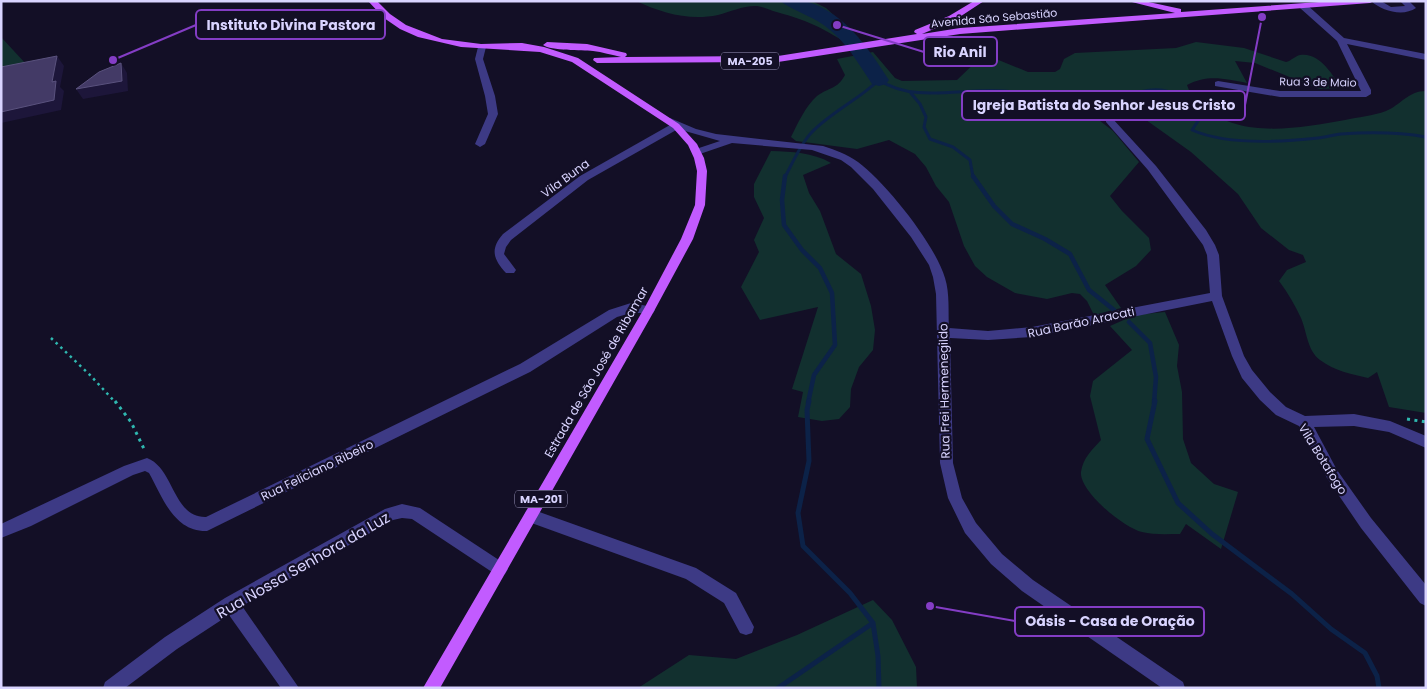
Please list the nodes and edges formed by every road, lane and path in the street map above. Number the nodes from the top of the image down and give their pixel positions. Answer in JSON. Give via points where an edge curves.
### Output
{"nodes":[{"id":1,"x":372,"y":1,"type":"edge"},
{"id":2,"x":980,"y":1,"type":"edge"},
{"id":3,"x":1316,"y":1,"type":"edge"},
{"id":4,"x":1370,"y":1,"type":"edge"},
{"id":5,"x":1376,"y":1,"type":"edge"},
{"id":6,"x":1404,"y":1,"type":"edge"},
{"id":7,"x":1134,"y":2,"type":"edge"},
{"id":8,"x":1303,"y":6,"type":"junction"},
{"id":9,"x":952,"y":18,"type":"junction"},
{"id":10,"x":1136,"y":18,"type":"junction"},
{"id":11,"x":960,"y":31,"type":"junction"},
{"id":12,"x":900,"y":38,"type":"junction"},
{"id":13,"x":1342,"y":40,"type":"junction"},
{"id":14,"x":514,"y":46,"type":"junction"},
{"id":15,"x":482,"y":47,"type":"junction"},
{"id":16,"x":591,"y":48,"type":"junction"},
{"id":17,"x":1426,"y":56,"type":"edge"},
{"id":18,"x":652,"y":59,"type":"junction"},
{"id":19,"x":577,"y":60,"type":"junction"},
{"id":20,"x":596,"y":60,"type":"junction"},
{"id":21,"x":1218,"y":84,"type":"dead end"},
{"id":22,"x":617,"y":86,"type":"junction"},
{"id":23,"x":1109,"y":120,"type":"dead end"},
{"id":24,"x":673,"y":123,"type":"junction"},
{"id":25,"x":739,"y":141,"type":"junction"},
{"id":26,"x":480,"y":144,"type":"dead end"},
{"id":27,"x":697,"y":152,"type":"junction"},
{"id":28,"x":510,"y":270,"type":"dead end"},
{"id":29,"x":1216,"y":296,"type":"junction"},
{"id":30,"x":650,"y":310,"type":"junction"},
{"id":31,"x":944,"y":332,"type":"junction"},
{"id":32,"x":51,"y":338,"type":"dead end"},
{"id":33,"x":1304,"y":422,"type":"junction"},
{"id":34,"x":1426,"y":442,"type":"edge"},
{"id":35,"x":147,"y":464,"type":"junction"},
{"id":36,"x":531,"y":516,"type":"junction"},
{"id":37,"x":1,"y":531,"type":"edge"},
{"id":38,"x":500,"y":569,"type":"junction"},
{"id":39,"x":1426,"y":598,"type":"edge"},
{"id":40,"x":231,"y":604,"type":"junction"},
{"id":41,"x":746,"y":627,"type":"dead end"},
{"id":42,"x":111,"y":688,"type":"edge"},
{"id":43,"x":291,"y":688,"type":"edge"},
{"id":44,"x":431,"y":688,"type":"edge"},
{"id":45,"x":1177,"y":688,"type":"edge"}],
"edges":[{"from":1,"to":15,"type":"main road","number":"MA-205","via":[[393,20],[421,36],[452,45]]},
{"from":2,"to":9,"type":"main road"},
{"from":3,"to":7,"type":"main road","via":[[1186,11]]},
{"from":4,"to":8,"type":"main road","name":"Avenida São Sebastião","number":"MA-205"},
{"from":5,"to":6,"type":"street","via":[[1390,10],[1412,8]]},
{"from":7,"to":10,"type":"main road","via":[[1146,10]]},
{"from":8,"to":10,"type":"main road","name":"Avenida São Sebastião","number":"MA-205"},
{"from":8,"to":13,"type":"street","name":"Rua 3 de Maio"},
{"from":9,"to":11,"type":"main road","via":[[948,25]]},
{"from":9,"to":12,"type":"main road"},
{"from":10,"to":11,"type":"main road","name":"Avenida São Sebastião","number":"MA-205"},
{"from":11,"to":12,"type":"main road","name":"Avenida São Sebastião","number":"MA-205"},
{"from":12,"to":18,"type":"main road","name":"Avenida São Sebastião","number":"MA-205","via":[[795,58],[760,61]]},
{"from":13,"to":17,"type":"street"},
{"from":13,"to":21,"type":"street","name":"Rua 3 de Maio","via":[[1366,94],[1280,94]]},
{"from":14,"to":15,"type":"main road","number":"MA-205"},
{"from":14,"to":16,"type":"main road","number":"MA-205"},
{"from":14,"to":19,"type":"main road","number":"MA-205","via":[[541,49]]},
{"from":15,"to":26,"type":"street","via":[[479,59],[493,114]]},
{"from":16,"to":18,"type":"main road","name":"Avenida São Sebastião","number":"MA-205"},
{"from":16,"to":19,"type":"main road","via":[[576,51],[573,55]]},
{"from":16,"to":20,"type":"main road","via":[[601,54]]},
{"from":18,"to":20,"type":"main road","name":"Avenida São Sebastião","number":"MA-205"},
{"from":19,"to":20,"type":"main road","number":"MA-205","via":[[587,63]]},
{"from":19,"to":22,"type":"main road","name":"Estrada de São José de Ribamar","number":"MA-201"},
{"from":20,"to":22,"type":"main road","name":"Estrada de São José de Ribamar","number":"MA-201","via":[[600,72]]},
{"from":22,"to":24,"type":"main road","name":"Estrada de São José de Ribamar","number":"MA-201"},
{"from":23,"to":29,"type":"street","name":"Vila Botafogo","via":[[1152,168],[1202,233],[1213,255]]},
{"from":24,"to":25,"type":"street","name":"Rua Frei Hermenegildo","via":[[701,134]]},
{"from":24,"to":27,"type":"main road","name":"Estrada de São José de Ribamar","number":"MA-201"},
{"from":24,"to":28,"type":"street","name":"Vila Buna","via":[[584,178],[507,237],[499,245],[498,252]]},
{"from":25,"to":27,"type":"street","name":"Rua Frei Hermenegildo"},
{"from":25,"to":31,"type":"street","name":"Rua Frei Hermenegildo","via":[[812,146],[837,154],[862,170],[910,228],[937,271]]},
{"from":27,"to":30,"type":"main road","name":"Estrada de São José de Ribamar","number":"MA-201","via":[[702,187],[696,220]]},
{"from":29,"to":31,"type":"street","name":"Rua Barão Aracati","via":[[1036,332],[970,337]]},
{"from":29,"to":33,"type":"street","name":"Vila Botafogo","via":[[1238,356],[1254,383],[1281,411]]},
{"from":30,"to":35,"type":"street","name":"Rua Felíciano Ribeiro","via":[[631,308],[613,313],[525,368],[207,524],[189,522],[179,512],[154,469]]},
{"from":30,"to":36,"type":"main road","name":"Estrada de São José de Ribamar","number":"MA-201"},
{"from":31,"to":45,"type":"street","name":"Rua Frei Hermenegildo","via":[[945,461],[950,487],[960,512],[1000,563],[1024,584]]},
{"from":32,"to":35,"type":"path","via":[[91,374],[134,428],[144,447]]},
{"from":33,"to":34,"type":"street","via":[[1354,420],[1390,427]]},
{"from":33,"to":39,"type":"street","name":"Vila Botafogo","via":[[1332,474],[1366,523]]},
{"from":35,"to":37,"type":"street"},
{"from":36,"to":38,"type":"main road","name":"Estrada de São José de Ribamar","number":"MA-201"},
{"from":36,"to":41,"type":"street","via":[[690,573],[730,598]]},
{"from":38,"to":40,"type":"street","name":"Rua Nossa Senhora da Luz","via":[[415,513],[402,511],[390,514]]},
{"from":38,"to":44,"type":"main road","name":"Estrada de São José de Ribamar","number":"MA-201"},
{"from":40,"to":42,"type":"street","name":"Rua Nossa Senhora da Luz"},
{"from":40,"to":43,"type":"street"}]}
